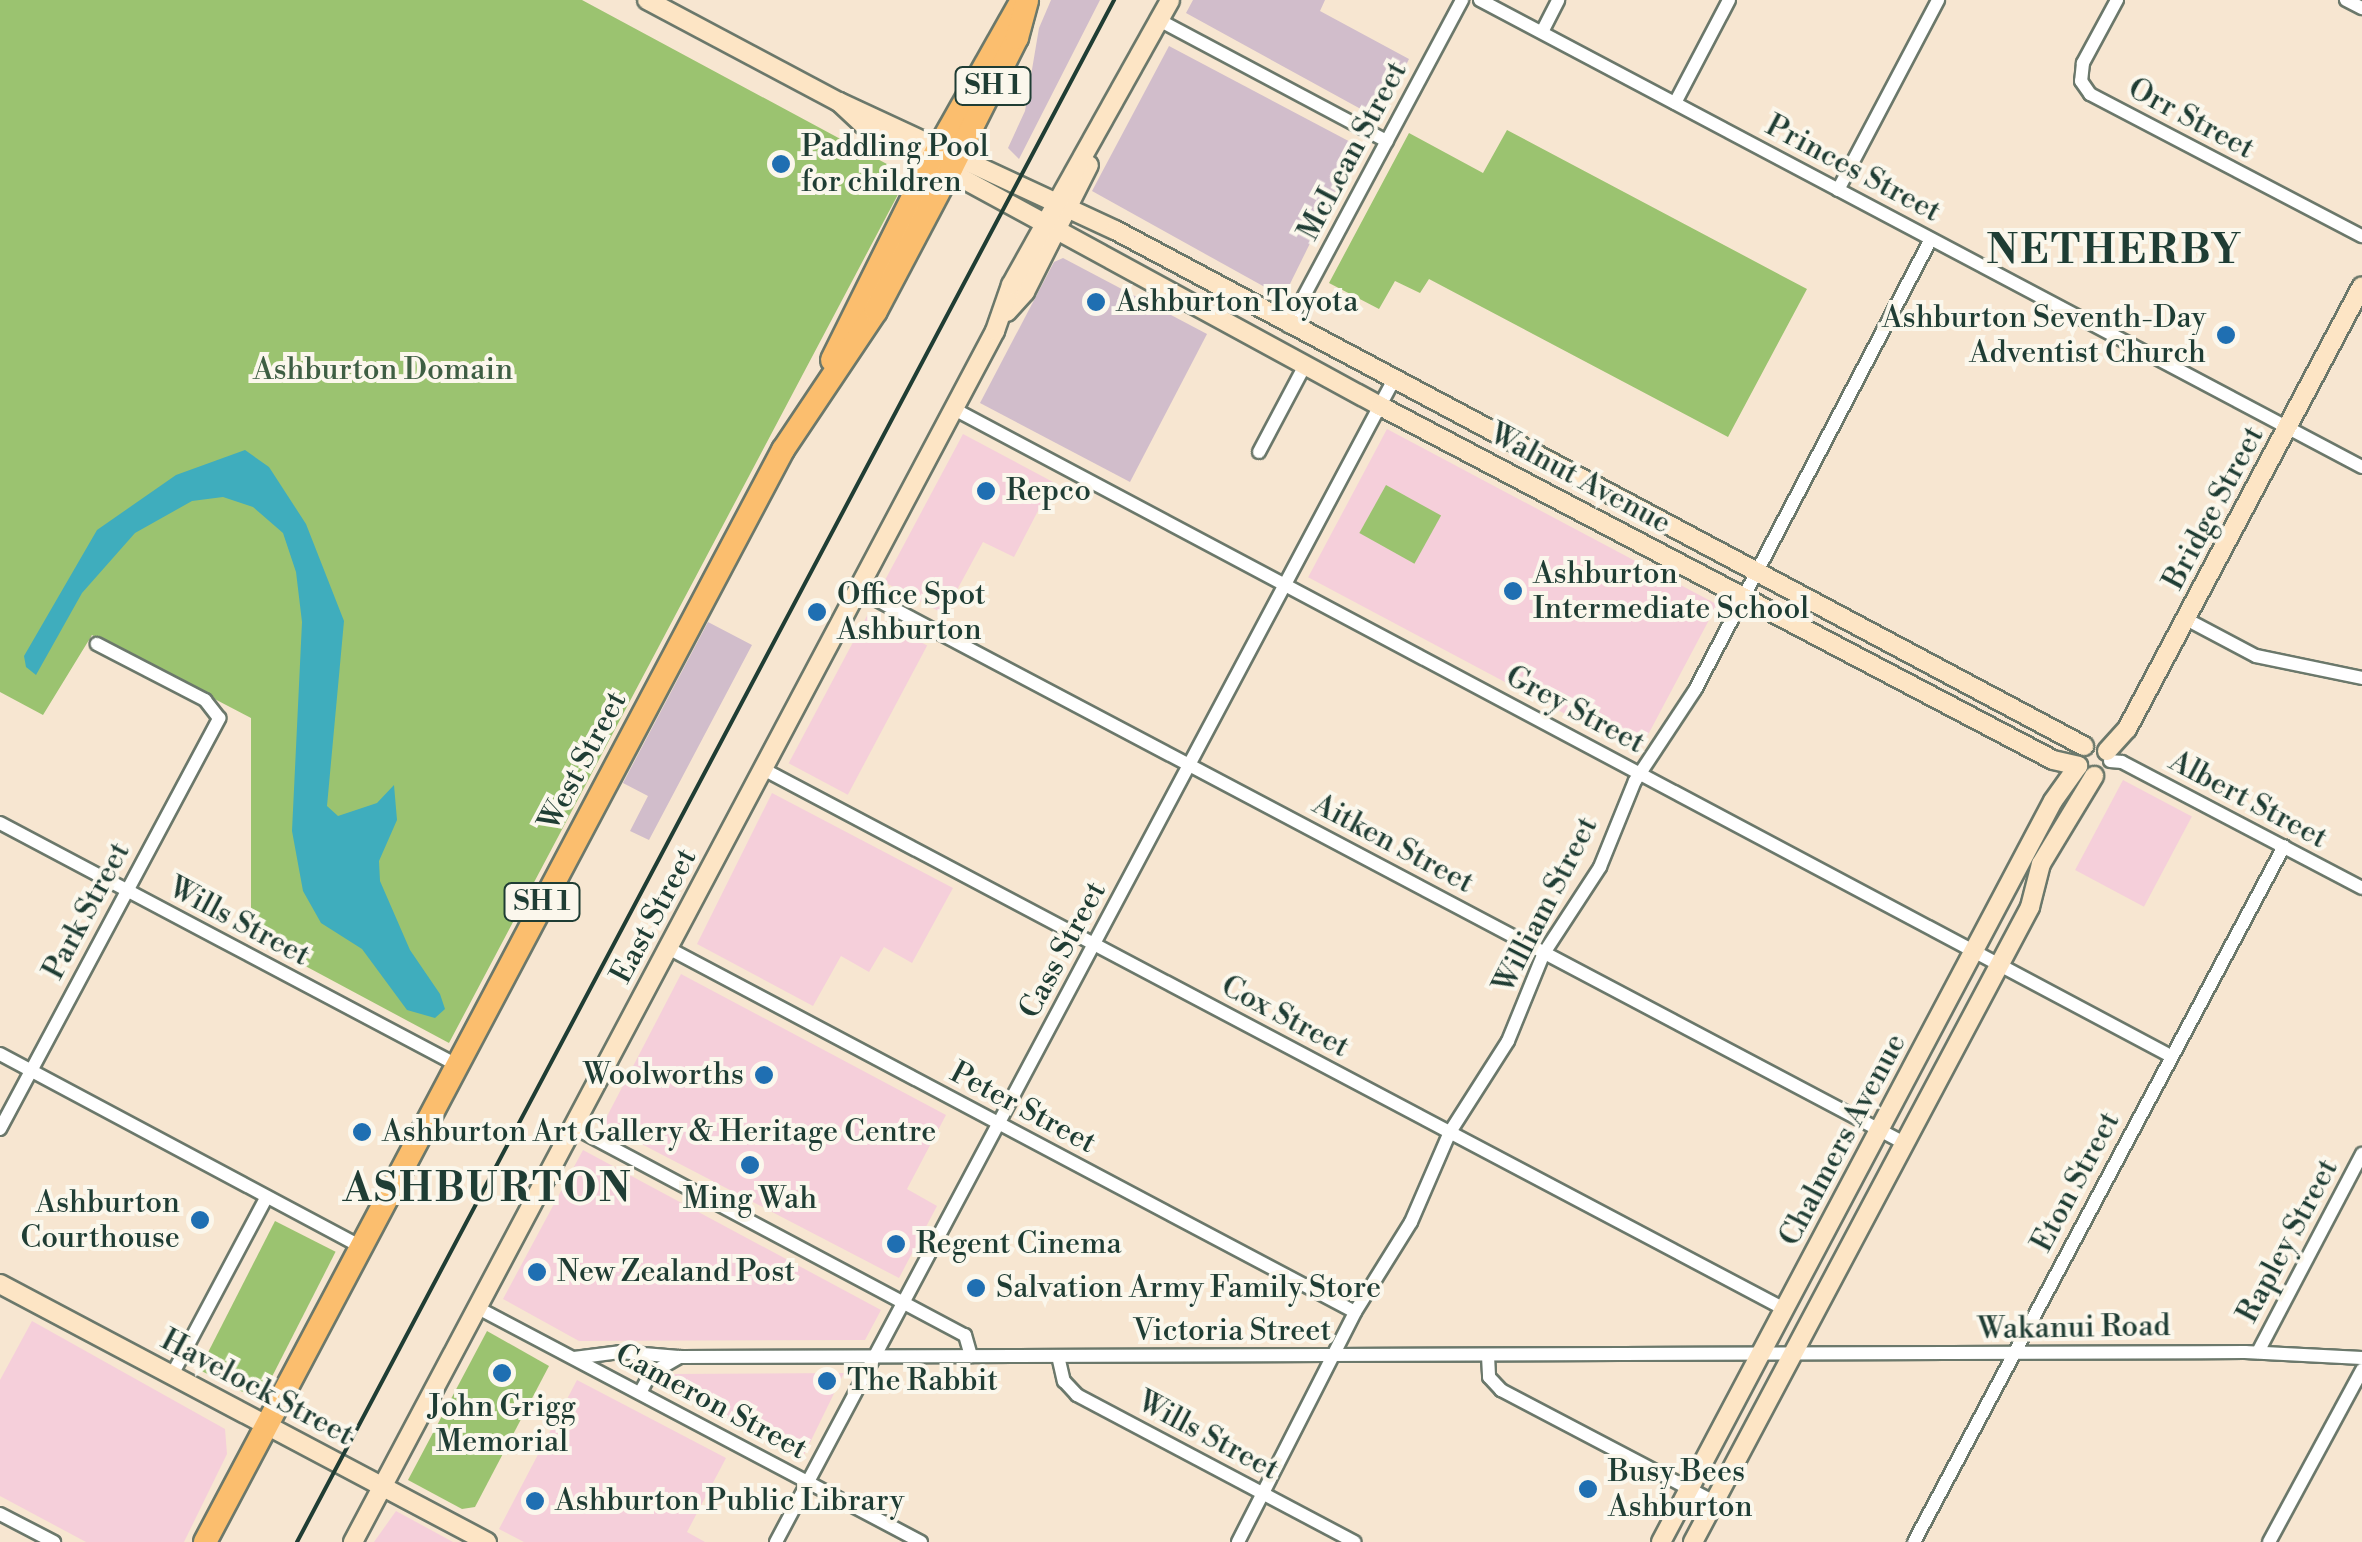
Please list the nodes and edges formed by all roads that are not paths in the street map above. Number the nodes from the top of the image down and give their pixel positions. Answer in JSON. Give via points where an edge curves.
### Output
{"nodes":[{"id":1,"x":646,"y":0,"type":"edge"},
{"id":2,"x":1025,"y":0,"type":"edge"},
{"id":3,"x":1170,"y":0,"type":"edge"},
{"id":4,"x":1462,"y":0,"type":"edge"},
{"id":5,"x":1480,"y":0,"type":"edge"},
{"id":6,"x":1558,"y":0,"type":"edge"},
{"id":7,"x":1729,"y":0,"type":"edge"},
{"id":8,"x":1938,"y":0,"type":"edge"},
{"id":9,"x":2117,"y":0,"type":"edge"},
{"id":10,"x":2346,"y":0,"type":"edge"},
{"id":11,"x":2362,"y":8,"type":"edge"},
{"id":12,"x":1159,"y":20,"type":"junction"},
{"id":13,"x":1542,"y":32,"type":"junction"},
{"id":14,"x":1675,"y":102,"type":"junction"},
{"id":15,"x":1387,"y":142,"type":"junction"},
{"id":16,"x":945,"y":158,"type":"junction"},
{"id":17,"x":1838,"y":190,"type":"junction"},
{"id":18,"x":1057,"y":215,"type":"junction"},
{"id":19,"x":2362,"y":236,"type":"edge"},
{"id":20,"x":1930,"y":238,"type":"junction"},
{"id":21,"x":1178,"y":264,"type":"junction"},
{"id":22,"x":2362,"y":286,"type":"edge"},
{"id":23,"x":1165,"y":290,"type":"junction"},
{"id":24,"x":1288,"y":326,"type":"junction"},
{"id":25,"x":1305,"y":365,"type":"junction"},
{"id":26,"x":1393,"y":381,"type":"junction"},
{"id":27,"x":1380,"y":406,"type":"junction"},
{"id":28,"x":954,"y":410,"type":"junction"},
{"id":29,"x":2288,"y":428,"type":"junction"},
{"id":30,"x":1259,"y":452,"type":"dead end"},
{"id":31,"x":2362,"y":467,"type":"edge"},
{"id":32,"x":1754,"y":568,"type":"junction"},
{"id":33,"x":1284,"y":585,"type":"junction"},
{"id":34,"x":858,"y":590,"type":"junction"},
{"id":35,"x":1740,"y":594,"type":"junction"},
{"id":36,"x":2186,"y":619,"type":"junction"},
{"id":37,"x":97,"y":644,"type":"dead end"},
{"id":38,"x":2362,"y":678,"type":"edge"},
{"id":39,"x":2084,"y":746,"type":"junction"},
{"id":40,"x":2109,"y":756,"type":"junction"},
{"id":41,"x":2053,"y":760,"type":"junction"},
{"id":42,"x":1189,"y":764,"type":"junction"},
{"id":43,"x":2078,"y":766,"type":"junction"},
{"id":44,"x":763,"y":769,"type":"junction"},
{"id":45,"x":1640,"y":773,"type":"junction"},
{"id":46,"x":2094,"y":776,"type":"junction"},
{"id":47,"x":2053,"y":801,"type":"junction"},
{"id":48,"x":0,"y":823,"type":"edge"},
{"id":49,"x":2284,"y":846,"type":"junction"},
{"id":50,"x":2362,"y":888,"type":"edge"},
{"id":51,"x":126,"y":890,"type":"junction"},
{"id":52,"x":1094,"y":944,"type":"junction"},
{"id":53,"x":668,"y":948,"type":"junction"},
{"id":54,"x":1975,"y":950,"type":"junction"},
{"id":55,"x":1544,"y":953,"type":"junction"},
{"id":56,"x":2000,"y":964,"type":"junction"},
{"id":57,"x":0,"y":1054,"type":"edge"},
{"id":58,"x":2171,"y":1056,"type":"junction"},
{"id":59,"x":455,"y":1064,"type":"junction"},
{"id":60,"x":31,"y":1070,"type":"junction"},
{"id":61,"x":999,"y":1124,"type":"junction"},
{"id":62,"x":573,"y":1127,"type":"junction"},
{"id":63,"x":0,"y":1128,"type":"edge"},
{"id":64,"x":1879,"y":1130,"type":"junction"},
{"id":65,"x":1450,"y":1132,"type":"junction"},
{"id":66,"x":1904,"y":1143,"type":"junction"},
{"id":67,"x":2362,"y":1154,"type":"edge"},
{"id":68,"x":266,"y":1198,"type":"junction"},
{"id":69,"x":361,"y":1247,"type":"junction"},
{"id":70,"x":0,"y":1284,"type":"edge"},
{"id":71,"x":904,"y":1303,"type":"junction"},
{"id":72,"x":478,"y":1308,"type":"junction"},
{"id":73,"x":1784,"y":1309,"type":"junction"},
{"id":74,"x":1354,"y":1312,"type":"junction"},
{"id":75,"x":636,"y":1352,"type":"junction"},
{"id":76,"x":2258,"y":1352,"type":"junction"},
{"id":77,"x":2013,"y":1354,"type":"junction"},
{"id":78,"x":972,"y":1356,"type":"junction"},
{"id":79,"x":1058,"y":1356,"type":"junction"},
{"id":80,"x":1334,"y":1356,"type":"junction"},
{"id":81,"x":1488,"y":1356,"type":"junction"},
{"id":82,"x":1759,"y":1356,"type":"junction"},
{"id":83,"x":1789,"y":1356,"type":"junction"},
{"id":84,"x":875,"y":1357,"type":"junction"},
{"id":85,"x":574,"y":1358,"type":"junction"},
{"id":86,"x":679,"y":1358,"type":"junction"},
{"id":87,"x":2362,"y":1358,"type":"edge"},
{"id":88,"x":2362,"y":1370,"type":"edge"},
{"id":89,"x":172,"y":1374,"type":"junction"},
{"id":90,"x":650,"y":1374,"type":"junction"},
{"id":91,"x":640,"y":1393,"type":"junction"},
{"id":92,"x":267,"y":1425,"type":"junction"},
{"id":93,"x":808,"y":1482,"type":"junction"},
{"id":94,"x":383,"y":1487,"type":"junction"},
{"id":95,"x":1689,"y":1489,"type":"junction"},
{"id":96,"x":1263,"y":1494,"type":"junction"},
{"id":97,"x":1714,"y":1502,"type":"junction"},
{"id":98,"x":0,"y":1514,"type":"edge"},
{"id":99,"x":54,"y":1542,"type":"edge"},
{"id":100,"x":205,"y":1542,"type":"edge"},
{"id":101,"x":353,"y":1542,"type":"edge"},
{"id":102,"x":487,"y":1542,"type":"edge"},
{"id":103,"x":776,"y":1542,"type":"edge"},
{"id":104,"x":921,"y":1542,"type":"edge"},
{"id":105,"x":1238,"y":1542,"type":"edge"},
{"id":106,"x":1356,"y":1542,"type":"edge"},
{"id":107,"x":1661,"y":1542,"type":"edge"},
{"id":108,"x":1693,"y":1542,"type":"edge"},
{"id":109,"x":1914,"y":1542,"type":"edge"},
{"id":110,"x":2270,"y":1542,"type":"edge"}],
"edges":[{"from":1,"to":16,"type":"street","name":"Walnut Avenue"},
{"from":2,"to":16,"type":"highway","name":"West Street","number":"SH 1"},
{"from":3,"to":12,"type":"street","name":"East Street"},
{"from":4,"to":15,"type":"street","name":"McLean Street"},
{"from":5,"to":13,"type":"street","name":"Princes Street"},
{"from":6,"to":13,"type":"street"},
{"from":7,"to":14,"type":"street"},
{"from":8,"to":17,"type":"street"},
{"from":9,"to":19,"type":"street","name":"Orr Street","via":[[2083,62],[2081,81],[2090,94]]},
{"from":10,"to":11,"type":"street"},
{"from":12,"to":15,"type":"street"},
{"from":12,"to":18,"type":"street","name":"East Street"},
{"from":13,"to":14,"type":"street","name":"Princes Street"},
{"from":14,"to":17,"type":"street","name":"Princes Street"},
{"from":15,"to":24,"type":"street","name":"McLean Street"},
{"from":16,"to":18,"type":"street","name":"Walnut Avenue"},
{"from":16,"to":59,"type":"highway","name":"West Street","number":"SH 1","via":[[876,311],[824,382]]},
{"from":17,"to":20,"type":"street","name":"Princes Street"},
{"from":18,"to":21,"type":"street","name":"Walnut Avenue"},
{"from":18,"to":23,"type":"street","name":"Walnut Avenue"},
{"from":18,"to":28,"type":"street","name":"East Street","via":[[1025,292],[1003,316]]},
{"from":20,"to":29,"type":"street","name":"Princes Street"},
{"from":20,"to":32,"type":"street","name":"William Street"},
{"from":21,"to":23,"type":"street"},
{"from":21,"to":24,"type":"street","name":"Walnut Avenue"},
{"from":22,"to":29,"type":"street","name":"Bridge Street"},
{"from":23,"to":25,"type":"street","name":"Walnut Avenue"},
{"from":24,"to":26,"type":"street","name":"Walnut Avenue"},
{"from":25,"to":27,"type":"street","name":"Walnut Avenue"},
{"from":25,"to":30,"type":"street"},
{"from":26,"to":27,"type":"street","name":"Cass Street"},
{"from":26,"to":32,"type":"street","name":"Walnut Avenue"},
{"from":27,"to":33,"type":"street","name":"Cass Street"},
{"from":27,"to":35,"type":"street","name":"Walnut Avenue"},
{"from":28,"to":33,"type":"street","name":"Grey Street"},
{"from":28,"to":34,"type":"street","name":"East Street"},
{"from":29,"to":31,"type":"street","name":"Princes Street"},
{"from":29,"to":36,"type":"street","name":"Bridge Street"},
{"from":32,"to":35,"type":"street","name":"William Street"},
{"from":32,"to":39,"type":"street","name":"Walnut Avenue"},
{"from":33,"to":42,"type":"street","name":"Cass Street"},
{"from":33,"to":45,"type":"street","name":"Grey Street"},
{"from":34,"to":42,"type":"street","name":"Aitken Street"},
{"from":34,"to":44,"type":"street","name":"East Street"},
{"from":35,"to":41,"type":"street","name":"Walnut Avenue"},
{"from":35,"to":45,"type":"street","name":"William Street","via":[[1695,690]]},
{"from":36,"to":38,"type":"street","via":[[2256,656]]},
{"from":36,"to":40,"type":"street","name":"Bridge Street"},
{"from":37,"to":51,"type":"street","name":"Park Street","via":[[205,700],[218,718]]},
{"from":39,"to":40,"type":"street","name":"Walnut Avenue"},
{"from":39,"to":43,"type":"street","name":"Chalmers Avenue"},
{"from":40,"to":46,"type":"street","name":"Bridge Street"},
{"from":40,"to":49,"type":"street","name":"Albert Street"},
{"from":41,"to":43,"type":"street","name":"Walnut Avenue"},
{"from":41,"to":47,"type":"street"},
{"from":42,"to":52,"type":"street","name":"Cass Street"},
{"from":42,"to":55,"type":"street","name":"Aitken Street"},
{"from":43,"to":46,"type":"street","name":"Walnut Avenue"},
{"from":43,"to":47,"type":"street","name":"Chalmers Avenue"},
{"from":44,"to":52,"type":"street","name":"Cox Street"},
{"from":44,"to":53,"type":"street","name":"East Street"},
{"from":45,"to":54,"type":"street","name":"Grey Street"},
{"from":45,"to":55,"type":"street","name":"William Street","via":[[1600,868]]},
{"from":46,"to":56,"type":"street","name":"Chalmers Avenue","via":[[2042,864],[2030,907]]},
{"from":47,"to":54,"type":"street","name":"Chalmers Avenue"},
{"from":48,"to":51,"type":"street","name":"Wills Street"},
{"from":49,"to":50,"type":"street","name":"Albert Street"},
{"from":49,"to":58,"type":"street","name":"Eton Street"},
{"from":51,"to":59,"type":"street","name":"Wills Street"},
{"from":51,"to":60,"type":"street","name":"Park Street"},
{"from":52,"to":61,"type":"street","name":"Cass Street"},
{"from":52,"to":65,"type":"street","name":"Cox Street"},
{"from":53,"to":61,"type":"street","name":"Peter Street"},
{"from":53,"to":62,"type":"street","name":"East Street"},
{"from":54,"to":56,"type":"street","name":"Grey Street"},
{"from":54,"to":64,"type":"street","name":"Chalmers Avenue"},
{"from":55,"to":64,"type":"street","name":"Aitken Street"},
{"from":55,"to":65,"type":"street","name":"William Street","via":[[1499,1057]]},
{"from":56,"to":58,"type":"street","name":"Grey Street"},
{"from":56,"to":66,"type":"street","name":"Chalmers Avenue"},
{"from":57,"to":60,"type":"street"},
{"from":58,"to":77,"type":"street","name":"Eton Street"},
{"from":59,"to":69,"type":"highway","name":"West Street","number":"SH 1"},
{"from":60,"to":63,"type":"street","name":"Park Street"},
{"from":60,"to":68,"type":"street"},
{"from":61,"to":71,"type":"street","name":"Cass Street"},
{"from":61,"to":74,"type":"street","name":"Peter Street"},
{"from":62,"to":71,"type":"street"},
{"from":62,"to":72,"type":"street","name":"East Street"},
{"from":64,"to":66,"type":"street","name":"Aitken Street"},
{"from":64,"to":73,"type":"street","name":"Chalmers Avenue"},
{"from":65,"to":73,"type":"street","name":"Cox Street"},
{"from":65,"to":74,"type":"street","name":"William Street","via":[[1411,1222]]},
{"from":66,"to":83,"type":"street","name":"Chalmers Avenue"},
{"from":67,"to":76,"type":"street","name":"Rapley Street"},
{"from":68,"to":69,"type":"street"},
{"from":68,"to":89,"type":"street"},
{"from":69,"to":92,"type":"highway","name":"West Street","number":"SH 1"},
{"from":70,"to":89,"type":"street","name":"Havelock Street"},
{"from":71,"to":78,"type":"street","via":[[966,1335]]},
{"from":71,"to":84,"type":"street","name":"Cass Street"},
{"from":72,"to":85,"type":"street","name":"Cameron Street"},
{"from":72,"to":94,"type":"street","name":"East Street"},
{"from":73,"to":82,"type":"street","name":"Chalmers Avenue"},
{"from":74,"to":80,"type":"street","name":"William Street"},
{"from":75,"to":85,"type":"street","name":"Victoria Street"},
{"from":75,"to":86,"type":"street","name":"Victoria Street"},
{"from":75,"to":90,"type":"street"},
{"from":76,"to":77,"type":"street","name":"Wakanui Road"},
{"from":76,"to":87,"type":"street","name":"Wakanui Road"},
{"from":77,"to":83,"type":"street","name":"Wakanui Road"},
{"from":77,"to":109,"type":"street","name":"Eton Street"},
{"from":78,"to":79,"type":"street","name":"Victoria Street"},
{"from":78,"to":84,"type":"street","name":"Victoria Street"},
{"from":79,"to":80,"type":"street","name":"Victoria Street"},
{"from":79,"to":96,"type":"street","name":"Wills Street","via":[[1064,1381],[1077,1394]]},
{"from":80,"to":81,"type":"street","name":"Victoria Street"},
{"from":80,"to":96,"type":"street","name":"William Street"},
{"from":81,"to":82,"type":"street","name":"Victoria Street"},
{"from":81,"to":95,"type":"street","via":[[1489,1377],[1501,1390]]},
{"from":82,"to":83,"type":"street","name":"Victoria Street"},
{"from":82,"to":95,"type":"street","name":"Chalmers Avenue"},
{"from":83,"to":97,"type":"street","name":"Chalmers Avenue"},
{"from":84,"to":86,"type":"street","name":"Victoria Street"},
{"from":84,"to":93,"type":"street","name":"Cass Street"},
{"from":85,"to":91,"type":"street","name":"Cameron Street"},
{"from":86,"to":90,"type":"street","name":"Victoria Street"},
{"from":88,"to":110,"type":"street"},
{"from":89,"to":92,"type":"street","name":"Havelock Street"},
{"from":90,"to":91,"type":"street"},
{"from":91,"to":93,"type":"street","name":"Cameron Street"},
{"from":92,"to":94,"type":"street","name":"Havelock Street"},
{"from":92,"to":100,"type":"highway","name":"West Street","number":"SH 1"},
{"from":93,"to":103,"type":"street","name":"Cass Street"},
{"from":93,"to":104,"type":"street","name":"Cameron Street"},
{"from":94,"to":101,"type":"street","name":"East Street"},
{"from":94,"to":102,"type":"street","name":"Havelock Street"},
{"from":95,"to":97,"type":"street"},
{"from":95,"to":107,"type":"street","name":"Chalmers Avenue"},
{"from":96,"to":105,"type":"street","name":"William Street"},
{"from":96,"to":106,"type":"street","name":"Wills Street"},
{"from":97,"to":108,"type":"street","name":"Chalmers Avenue"},
{"from":98,"to":99,"type":"street"}]}
